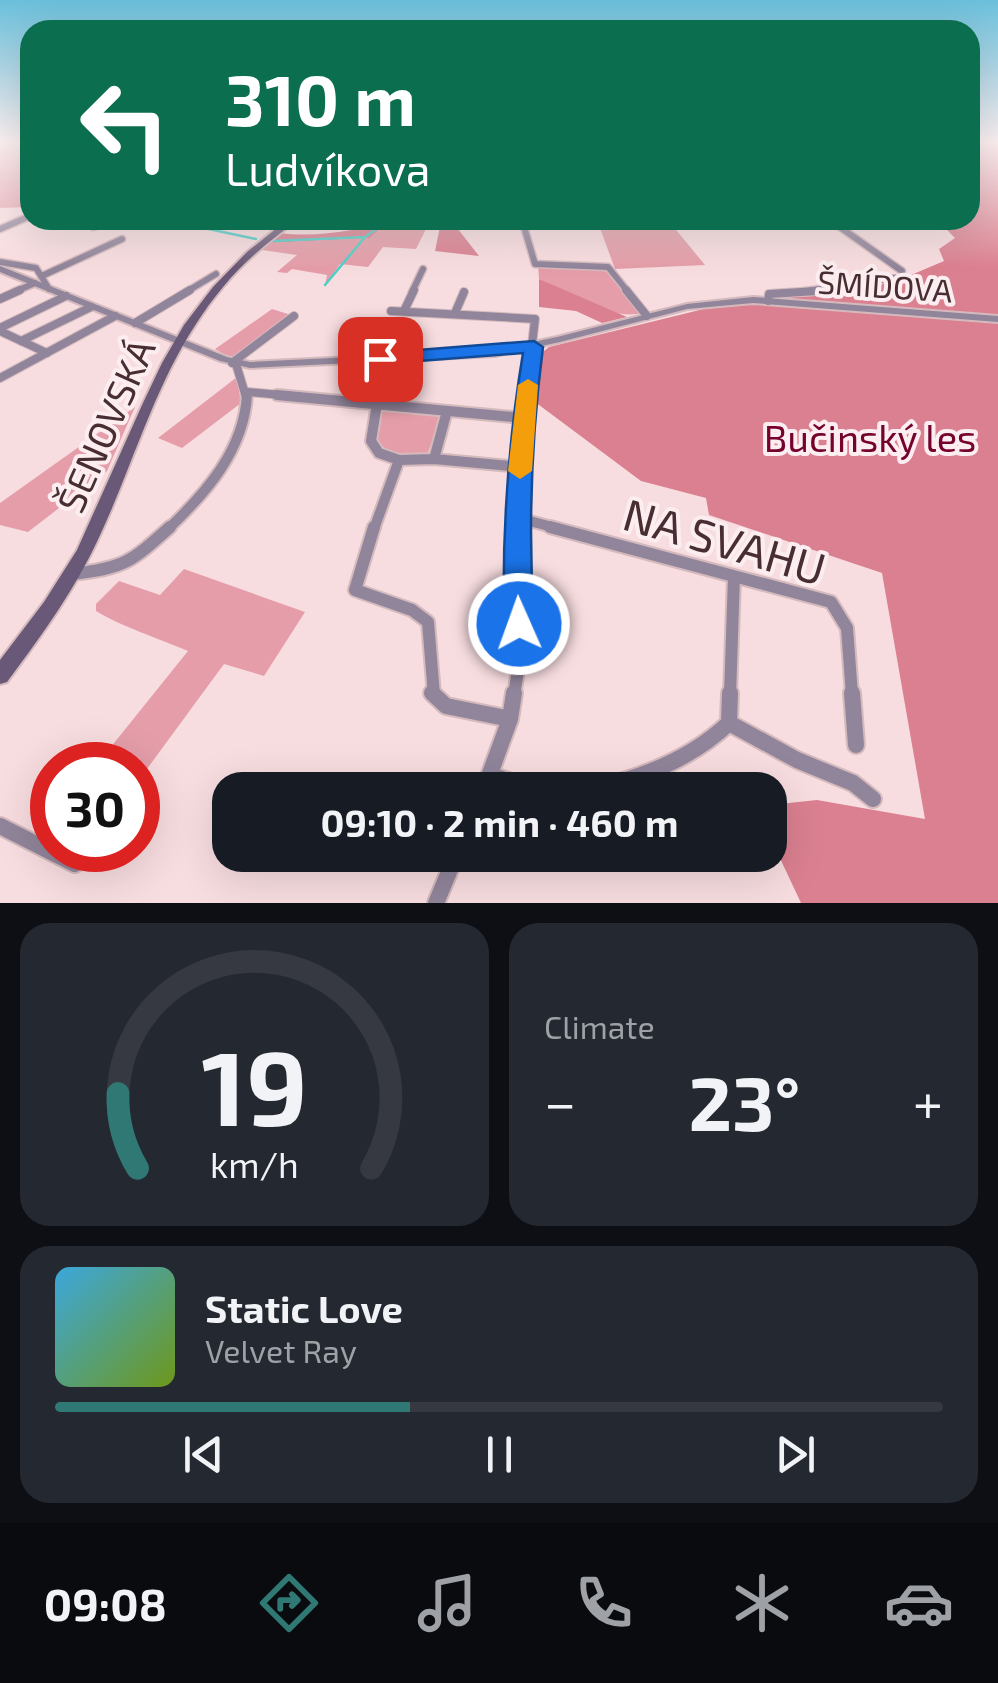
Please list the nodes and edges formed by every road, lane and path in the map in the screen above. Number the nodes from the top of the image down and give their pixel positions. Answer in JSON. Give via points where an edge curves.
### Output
{"nodes":[{"id":1,"x":280,"y":230,"type":"edge"},
{"id":2,"x":525,"y":230,"type":"edge"},
{"id":3,"x":844,"y":230,"type":"edge"},
{"id":4,"x":122,"y":239,"type":"dead end"},
{"id":5,"x":0,"y":266,"type":"edge"},
{"id":6,"x":423,"y":269,"type":"dead end"},
{"id":7,"x":216,"y":274,"type":"dead end"},
{"id":8,"x":44,"y":275,"type":"junction"},
{"id":9,"x":35,"y":283,"type":"junction"},
{"id":10,"x":49,"y":289,"type":"junction"},
{"id":11,"x":464,"y":292,"type":"dead end"},
{"id":12,"x":66,"y":296,"type":"junction"},
{"id":13,"x":0,"y":299,"type":"edge"},
{"id":14,"x":768,"y":302,"type":"junction"},
{"id":15,"x":91,"y":307,"type":"junction"},
{"id":16,"x":391,"y":311,"type":"dead end"},
{"id":17,"x":404,"y":311,"type":"junction"},
{"id":18,"x":455,"y":313,"type":"junction"},
{"id":19,"x":115,"y":316,"type":"junction"},
{"id":20,"x":294,"y":316,"type":"dead end"},
{"id":21,"x":642,"y":318,"type":"junction"},
{"id":22,"x":998,"y":320,"type":"edge"},
{"id":23,"x":135,"y":324,"type":"junction"},
{"id":24,"x":0,"y":329,"type":"edge"},
{"id":25,"x":22,"y":341,"type":"junction"},
{"id":26,"x":177,"y":341,"type":"junction"},
{"id":27,"x":534,"y":347,"type":"junction"},
{"id":28,"x":47,"y":354,"type":"junction"},
{"id":29,"x":234,"y":363,"type":"junction"},
{"id":30,"x":0,"y":378,"type":"edge"},
{"id":31,"x":248,"y":392,"type":"junction"},
{"id":32,"x":377,"y":404,"type":"junction"},
{"id":33,"x":447,"y":411,"type":"junction"},
{"id":34,"x":523,"y":418,"type":"junction"},
{"id":35,"x":434,"y":458,"type":"junction"},
{"id":36,"x":399,"y":460,"type":"junction"},
{"id":37,"x":520,"y":467,"type":"junction"},
{"id":38,"x":518,"y":518,"type":"junction"},
{"id":39,"x":72,"y":574,"type":"junction"},
{"id":40,"x":734,"y":577,"type":"junction"},
{"id":41,"x":0,"y":675,"type":"edge"},
{"id":42,"x":510,"y":719,"type":"junction"},
{"id":43,"x":729,"y":722,"type":"junction"},
{"id":44,"x":856,"y":744,"type":"dead end"},
{"id":45,"x":491,"y":772,"type":"edge"},
{"id":46,"x":649,"y":772,"type":"edge"},
{"id":47,"x":873,"y":799,"type":"dead end"},
{"id":48,"x":0,"y":826,"type":"edge"},
{"id":49,"x":30,"y":841,"type":"edge"},
{"id":50,"x":449,"y":872,"type":"edge"},
{"id":51,"x":436,"y":903,"type":"edge"}],
"edges":[{"from":1,"to":26,"type":"main road","name":"ŠENOVSKÁ","via":[[220,281]]},
{"from":2,"to":21,"type":"street","via":[[535,264],[608,267]]},
{"from":3,"to":14,"type":"street","via":[[902,271],[901,277],[769,294]]},
{"from":4,"to":8,"type":"street"},
{"from":5,"to":8,"type":"street","via":[[30,265]]},
{"from":5,"to":9,"type":"street"},
{"from":6,"to":17,"type":"street"},
{"from":7,"to":23,"type":"street"},
{"from":8,"to":10,"type":"street"},
{"from":9,"to":10,"type":"street"},
{"from":9,"to":13,"type":"street"},
{"from":10,"to":12,"type":"street"},
{"from":11,"to":18,"type":"street"},
{"from":12,"to":15,"type":"street"},
{"from":12,"to":24,"type":"street"},
{"from":14,"to":21,"type":"street","name":"ŠMÍDOVA","via":[[718,301]]},
{"from":14,"to":22,"type":"street","name":"ŠMÍDOVA"},
{"from":15,"to":19,"type":"street"},
{"from":15,"to":25,"type":"street"},
{"from":16,"to":17,"type":"street"},
{"from":17,"to":18,"type":"street"},
{"from":18,"to":27,"type":"street","via":[[535,319]]},
{"from":19,"to":23,"type":"street"},
{"from":19,"to":28,"type":"street"},
{"from":20,"to":29,"type":"street"},
{"from":21,"to":27,"type":"street","name":"ŠMÍDOVA"},
{"from":23,"to":26,"type":"street"},
{"from":24,"to":25,"type":"street"},
{"from":25,"to":28,"type":"street"},
{"from":26,"to":29,"type":"street"},
{"from":26,"to":39,"type":"main road","name":"ŠENOVSKÁ"},
{"from":27,"to":29,"type":"street","name":"ŠMÍDOVA"},
{"from":27,"to":34,"type":"street"},
{"from":28,"to":30,"type":"street"},
{"from":29,"to":31,"type":"street"},
{"from":31,"to":32,"type":"street"},
{"from":31,"to":39,"type":"street","via":[[234,448],[200,496],[129,563]]},
{"from":32,"to":33,"type":"street"},
{"from":32,"to":36,"type":"street","via":[[366,432],[371,446]]},
{"from":33,"to":34,"type":"street"},
{"from":33,"to":35,"type":"street"},
{"from":34,"to":37,"type":"street"},
{"from":35,"to":36,"type":"street"},
{"from":35,"to":37,"type":"street"},
{"from":36,"to":42,"type":"street","via":[[355,590],[428,622],[432,693],[446,706]]},
{"from":37,"to":38,"type":"street"},
{"from":38,"to":40,"type":"street","name":"NA SVAHU"},
{"from":38,"to":42,"type":"street","via":[[520,658]]},
{"from":39,"to":41,"type":"main road","name":"ŠENOVSKÁ"},
{"from":40,"to":43,"type":"street"},
{"from":40,"to":44,"type":"street","name":"NA SVAHU","via":[[830,602],[843,617]]},
{"from":42,"to":45,"type":"street"},
{"from":43,"to":46,"type":"street","via":[[717,736]]},
{"from":43,"to":47,"type":"street"},
{"from":48,"to":49,"type":"street"},
{"from":50,"to":51,"type":"street"}]}
